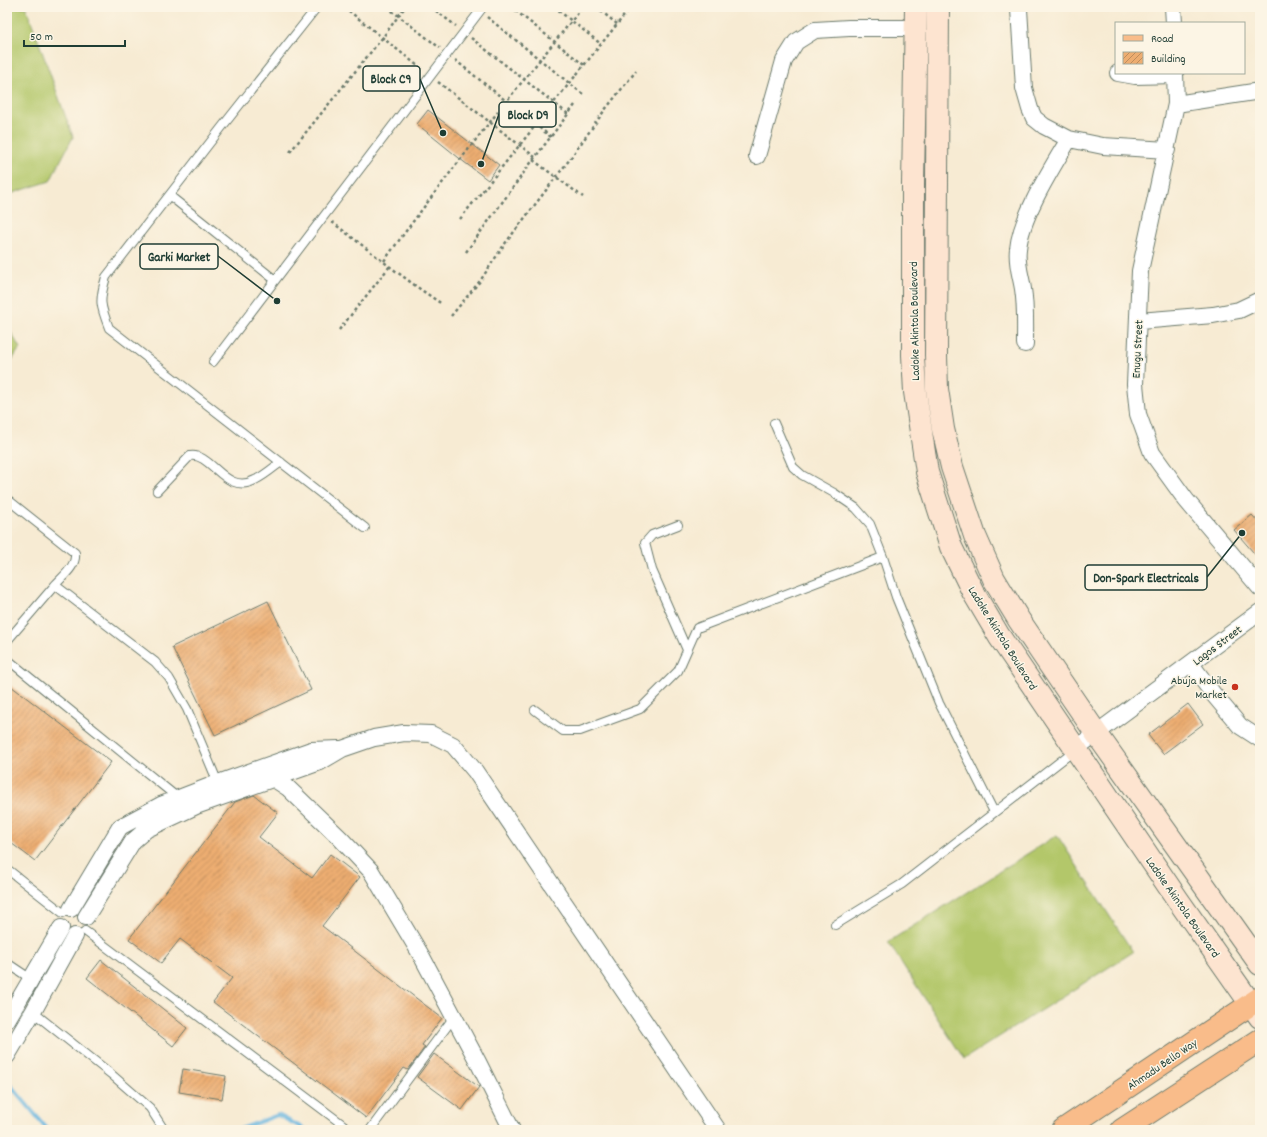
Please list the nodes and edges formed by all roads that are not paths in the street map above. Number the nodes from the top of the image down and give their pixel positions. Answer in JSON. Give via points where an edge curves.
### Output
{"nodes":[{"id":1,"x":938,"y":7,"type":"edge"},
{"id":2,"x":1173,"y":7,"type":"edge"},
{"id":3,"x":313,"y":8,"type":"edge"},
{"id":4,"x":481,"y":9,"type":"edge"},
{"id":5,"x":1019,"y":9,"type":"dead end"},
{"id":6,"x":916,"y":17,"type":"edge"},
{"id":7,"x":1174,"y":22,"type":"edge"},
{"id":8,"x":1126,"y":74,"type":"edge"},
{"id":9,"x":1175,"y":74,"type":"edge"},
{"id":10,"x":1260,"y":91,"type":"edge"},
{"id":11,"x":1176,"y":104,"type":"junction"},
{"id":12,"x":1069,"y":139,"type":"junction"},
{"id":13,"x":1167,"y":150,"type":"junction"},
{"id":14,"x":757,"y":156,"type":"dead end"},
{"id":15,"x":170,"y":196,"type":"junction"},
{"id":16,"x":275,"y":280,"type":"junction"},
{"id":17,"x":1260,"y":300,"type":"edge"},
{"id":18,"x":1139,"y":321,"type":"junction"},
{"id":19,"x":1025,"y":344,"type":"dead end"},
{"id":20,"x":213,"y":362,"type":"dead end"},
{"id":21,"x":774,"y":423,"type":"dead end"},
{"id":22,"x":281,"y":462,"type":"junction"},
{"id":23,"x":157,"y":491,"type":"dead end"},
{"id":24,"x":7,"y":499,"type":"edge"},
{"id":25,"x":678,"y":524,"type":"dead end"},
{"id":26,"x":365,"y":528,"type":"dead end"},
{"id":27,"x":883,"y":557,"type":"junction"},
{"id":28,"x":55,"y":584,"type":"junction"},
{"id":29,"x":1260,"y":588,"type":"edge"},
{"id":30,"x":1260,"y":612,"type":"edge"},
{"id":31,"x":7,"y":641,"type":"edge"},
{"id":32,"x":687,"y":650,"type":"junction"},
{"id":33,"x":7,"y":659,"type":"edge"},
{"id":34,"x":1191,"y":664,"type":"junction"},
{"id":35,"x":535,"y":710,"type":"dead end"},
{"id":36,"x":1096,"y":733,"type":"junction"},
{"id":37,"x":1260,"y":739,"type":"edge"},
{"id":38,"x":342,"y":749,"type":"junction"},
{"id":39,"x":1075,"y":749,"type":"junction"},
{"id":40,"x":259,"y":769,"type":"junction"},
{"id":41,"x":274,"y":778,"type":"junction"},
{"id":42,"x":218,"y":783,"type":"junction"},
{"id":43,"x":178,"y":798,"type":"junction"},
{"id":44,"x":994,"y":812,"type":"junction"},
{"id":45,"x":7,"y":869,"type":"edge"},
{"id":46,"x":65,"y":917,"type":"junction"},
{"id":47,"x":835,"y":925,"type":"dead end"},
{"id":48,"x":82,"y":928,"type":"junction"},
{"id":49,"x":7,"y":963,"type":"edge"},
{"id":50,"x":1260,"y":964,"type":"edge"},
{"id":51,"x":31,"y":979,"type":"junction"},
{"id":52,"x":1257,"y":1006,"type":"edge"},
{"id":53,"x":33,"y":1012,"type":"junction"},
{"id":54,"x":454,"y":1017,"type":"junction"},
{"id":55,"x":7,"y":1020,"type":"edge"},
{"id":56,"x":1260,"y":1040,"type":"edge"},
{"id":57,"x":7,"y":1056,"type":"edge"},
{"id":58,"x":164,"y":1130,"type":"edge"},
{"id":59,"x":350,"y":1130,"type":"edge"},
{"id":60,"x":370,"y":1130,"type":"edge"},
{"id":61,"x":512,"y":1130,"type":"edge"},
{"id":62,"x":718,"y":1130,"type":"edge"},
{"id":63,"x":1063,"y":1130,"type":"edge"},
{"id":64,"x":1122,"y":1130,"type":"edge"}],
"edges":[{"from":1,"to":36,"type":"street","name":"Ladoke Akintola Boulevard","via":[[936,355],[937,389],[943,429],[952,467],[975,536],[994,579]]},
{"from":2,"to":7,"type":"street"},
{"from":3,"to":15,"type":"lane"},
{"from":4,"to":16,"type":"lane"},
{"from":5,"to":12,"type":"street","via":[[1024,88],[1030,109],[1034,118],[1044,126]]},
{"from":6,"to":14,"type":"street","via":[[849,28],[815,30],[796,42],[784,61]]},
{"from":6,"to":39,"type":"street","name":"Ladoke Akintola Boulevard","via":[[913,355],[915,392],[928,472],[951,547],[973,592],[999,636]]},
{"from":8,"to":9,"type":"street"},
{"from":9,"to":11,"type":"street","name":"Enugu Street"},
{"from":10,"to":11,"type":"street"},
{"from":11,"to":13,"type":"street","name":"Enugu Street"},
{"from":12,"to":13,"type":"street","via":[[1103,146]]},
{"from":12,"to":19,"type":"street","via":[[1032,206],[1021,232],[1018,250],[1023,290]]},
{"from":13,"to":18,"type":"street","name":"Enugu Street","via":[[1140,271]]},
{"from":15,"to":16,"type":"lane"},
{"from":15,"to":22,"type":"lane","via":[[106,277],[101,294],[102,309],[109,328]]},
{"from":16,"to":20,"type":"lane"},
{"from":17,"to":18,"type":"street","via":[[1240,310],[1213,315]]},
{"from":18,"to":29,"type":"street","name":"Enugu Street","via":[[1135,384],[1138,414],[1152,453],[1186,500]]},
{"from":21,"to":27,"type":"lane","via":[[793,467],[856,508],[870,524]]},
{"from":22,"to":23,"type":"lane","via":[[255,480],[246,483],[234,482],[221,475],[204,459],[190,456]]},
{"from":22,"to":26,"type":"lane"},
{"from":24,"to":28,"type":"lane","via":[[75,554],[74,564]]},
{"from":25,"to":32,"type":"lane","via":[[652,535],[646,543],[652,570]]},
{"from":27,"to":32,"type":"lane","via":[[697,628]]},
{"from":27,"to":44,"type":"lane","via":[[896,597],[939,703]]},
{"from":28,"to":31,"type":"lane"},
{"from":28,"to":42,"type":"lane","via":[[155,662],[169,678],[187,709]]},
{"from":30,"to":34,"type":"street","name":"Lagos Street"},
{"from":32,"to":35,"type":"lane","via":[[678,671],[640,709],[580,731],[563,731]]},
{"from":33,"to":43,"type":"lane"},
{"from":34,"to":36,"type":"street","name":"Lagos Street"},
{"from":34,"to":37,"type":"street","via":[[1240,726]]},
{"from":36,"to":39,"type":"street","name":"Lagos Street"},
{"from":36,"to":50,"type":"street","name":"Ladoke Akintola Boulevard"},
{"from":38,"to":40,"type":"street","via":[[311,750]]},
{"from":38,"to":41,"type":"street","via":[[320,762]]},
{"from":38,"to":62,"type":"street","via":[[374,738],[404,733],[431,734],[454,745],[475,772]]},
{"from":39,"to":44,"type":"lane"},
{"from":39,"to":52,"type":"street","name":"Ladoke Akintola Boulevard"},
{"from":40,"to":41,"type":"street"},
{"from":40,"to":42,"type":"street"},
{"from":41,"to":48,"type":"street","via":[[196,806],[147,829],[133,841]]},
{"from":41,"to":54,"type":"street","via":[[288,788],[372,872]]},
{"from":42,"to":43,"type":"street"},
{"from":43,"to":46,"type":"street","via":[[120,827]]},
{"from":44,"to":47,"type":"lane","via":[[902,884]]},
{"from":45,"to":46,"type":"lane"},
{"from":46,"to":48,"type":"street","via":[[80,910]]},
{"from":46,"to":48,"type":"street","via":[[64,932],[69,935]]},
{"from":46,"to":51,"type":"street"},
{"from":48,"to":53,"type":"street"},
{"from":48,"to":59,"type":"lane"},
{"from":49,"to":51,"type":"lane"},
{"from":51,"to":55,"type":"street"},
{"from":52,"to":63,"type":"main road","name":"Ahmadu Bello Way"},
{"from":53,"to":57,"type":"street"},
{"from":53,"to":58,"type":"lane","via":[[150,1108]]},
{"from":54,"to":60,"type":"lane"},
{"from":54,"to":61,"type":"street"},
{"from":56,"to":64,"type":"main road"}]}
